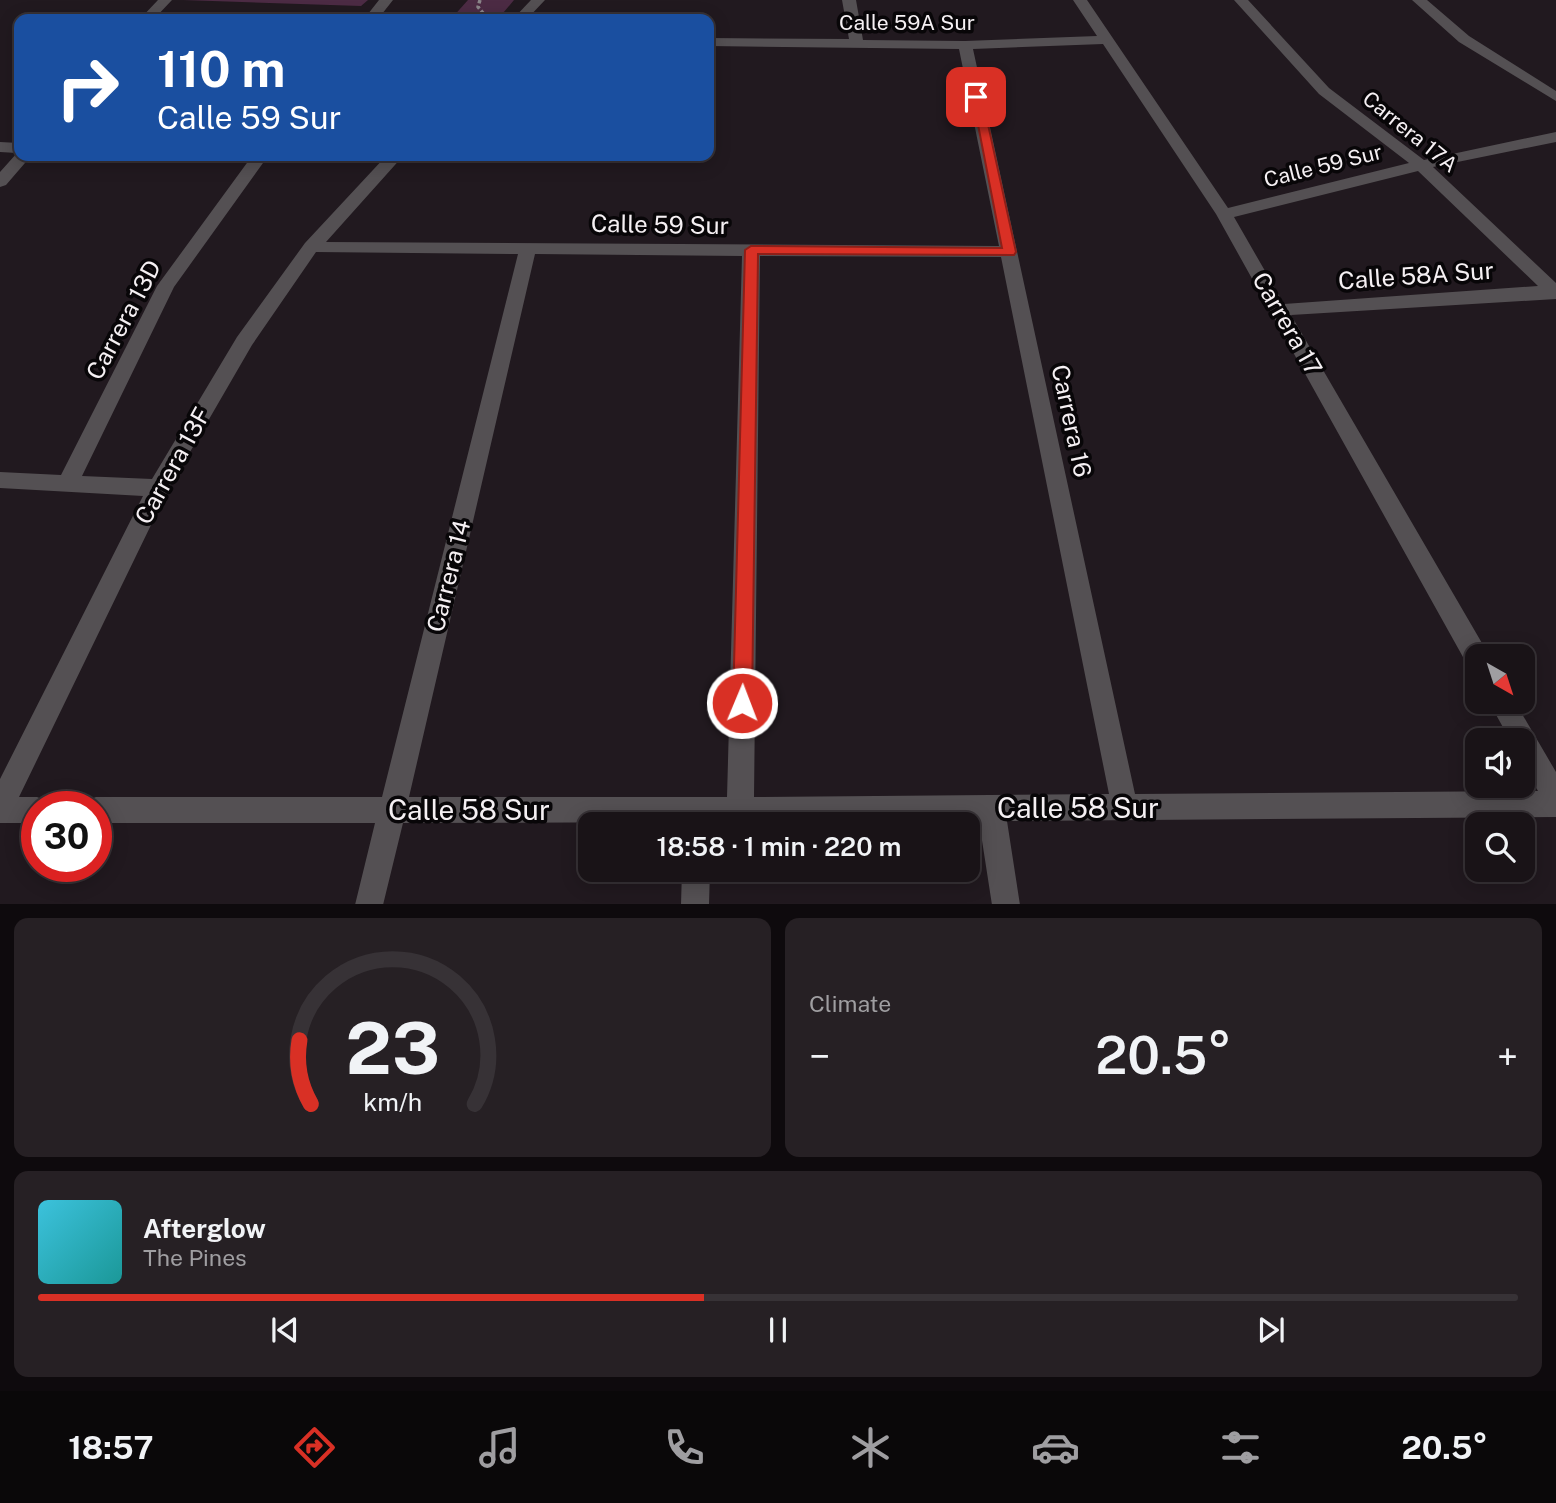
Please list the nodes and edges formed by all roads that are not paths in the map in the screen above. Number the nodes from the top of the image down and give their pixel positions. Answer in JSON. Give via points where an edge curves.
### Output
{"nodes":[{"id":1,"x":164,"y":0,"type":"edge"},
{"id":2,"x":386,"y":0,"type":"edge"},
{"id":3,"x":538,"y":0,"type":"edge"},
{"id":4,"x":849,"y":0,"type":"edge"},
{"id":5,"x":1080,"y":0,"type":"edge"},
{"id":6,"x":1241,"y":0,"type":"edge"},
{"id":7,"x":1419,"y":0,"type":"edge"},
{"id":8,"x":151,"y":14,"type":"edge"},
{"id":9,"x":375,"y":14,"type":"edge"},
{"id":10,"x":525,"y":14,"type":"edge"},
{"id":11,"x":1105,"y":40,"type":"junction"},
{"id":12,"x":714,"y":42,"type":"edge"},
{"id":13,"x":857,"y":44,"type":"junction"},
{"id":14,"x":965,"y":45,"type":"junction"},
{"id":15,"x":1556,"y":97,"type":"edge"},
{"id":16,"x":1556,"y":137,"type":"edge"},
{"id":17,"x":19,"y":161,"type":"edge"},
{"id":18,"x":256,"y":161,"type":"edge"},
{"id":19,"x":390,"y":161,"type":"edge"},
{"id":20,"x":1421,"y":165,"type":"junction"},
{"id":21,"x":0,"y":182,"type":"edge"},
{"id":22,"x":1224,"y":214,"type":"junction"},
{"id":23,"x":311,"y":247,"type":"junction"},
{"id":24,"x":528,"y":248,"type":"junction"},
{"id":25,"x":751,"y":250,"type":"junction"},
{"id":26,"x":1009,"y":252,"type":"junction"},
{"id":27,"x":1556,"y":292,"type":"edge"},
{"id":28,"x":1279,"y":310,"type":"junction"},
{"id":29,"x":0,"y":480,"type":"edge"},
{"id":30,"x":68,"y":482,"type":"junction"},
{"id":31,"x":158,"y":488,"type":"junction"},
{"id":32,"x":1469,"y":644,"type":"edge"},
{"id":33,"x":1509,"y":714,"type":"edge"},
{"id":34,"x":1556,"y":797,"type":"edge"},
{"id":35,"x":1556,"y":804,"type":"edge"},
{"id":36,"x":1125,"y":808,"type":"junction"},
{"id":37,"x":0,"y":809,"type":"edge"},
{"id":38,"x":991,"y":809,"type":"junction"},
{"id":39,"x":21,"y":810,"type":"edge"},
{"id":40,"x":112,"y":810,"type":"edge"},
{"id":41,"x":392,"y":810,"type":"junction"},
{"id":42,"x":740,"y":810,"type":"junction"},
{"id":43,"x":728,"y":812,"type":"edge"},
{"id":44,"x":578,"y":814,"type":"edge"},
{"id":45,"x":696,"y":882,"type":"edge"},
{"id":46,"x":369,"y":904,"type":"edge"},
{"id":47,"x":695,"y":904,"type":"edge"},
{"id":48,"x":1006,"y":904,"type":"edge"}],
"edges":[{"from":1,"to":8,"type":"street"},
{"from":2,"to":9,"type":"street"},
{"from":3,"to":10,"type":"street"},
{"from":4,"to":13,"type":"street"},
{"from":5,"to":11,"type":"street","name":"Carrera 17"},
{"from":6,"to":20,"type":"street","name":"Carrera 17A","via":[[1324,91]]},
{"from":7,"to":15,"type":"street","via":[[1464,38]]},
{"from":11,"to":14,"type":"street","name":"Calle 59A Sur"},
{"from":11,"to":22,"type":"street","name":"Carrera 17"},
{"from":12,"to":13,"type":"street","name":"Calle 59A Sur"},
{"from":13,"to":14,"type":"street","name":"Calle 59A Sur"},
{"from":14,"to":26,"type":"street","name":"Carrera 16"},
{"from":16,"to":20,"type":"street","name":"Calle 59 Sur"},
{"from":17,"to":21,"type":"street"},
{"from":18,"to":30,"type":"street","name":"Carrera 13D","via":[[166,286]]},
{"from":19,"to":23,"type":"street","name":"Carrera 13F"},
{"from":20,"to":22,"type":"street","name":"Calle 59 Sur"},
{"from":20,"to":27,"type":"street","name":"Carrera 17A"},
{"from":22,"to":28,"type":"street","name":"Carrera 17"},
{"from":23,"to":24,"type":"street","name":"Calle 59 Sur"},
{"from":23,"to":31,"type":"street","name":"Carrera 13F","via":[[244,342]]},
{"from":24,"to":25,"type":"street","name":"Calle 59 Sur"},
{"from":24,"to":41,"type":"street","name":"Carrera 14"},
{"from":25,"to":26,"type":"street","name":"Calle 59 Sur"},
{"from":25,"to":42,"type":"street"},
{"from":26,"to":36,"type":"street","name":"Carrera 16"},
{"from":27,"to":28,"type":"street","name":"Calle 58A Sur"},
{"from":28,"to":32,"type":"street","name":"Carrera 17"},
{"from":29,"to":30,"type":"street"},
{"from":30,"to":31,"type":"street"},
{"from":31,"to":37,"type":"street","name":"Carrera 13F"},
{"from":33,"to":34,"type":"street"},
{"from":35,"to":36,"type":"street","name":"Calle 58 Sur"},
{"from":36,"to":38,"type":"street","name":"Calle 58 Sur"},
{"from":37,"to":39,"type":"street"},
{"from":38,"to":42,"type":"street","name":"Calle 58 Sur"},
{"from":38,"to":48,"type":"street"},
{"from":40,"to":41,"type":"street","name":"Calle 58 Sur"},
{"from":41,"to":44,"type":"street","name":"Calle 58 Sur"},
{"from":41,"to":46,"type":"street","name":"Carrera 14"},
{"from":42,"to":43,"type":"street","name":"Calle 58 Sur"},
{"from":45,"to":47,"type":"street"}]}
